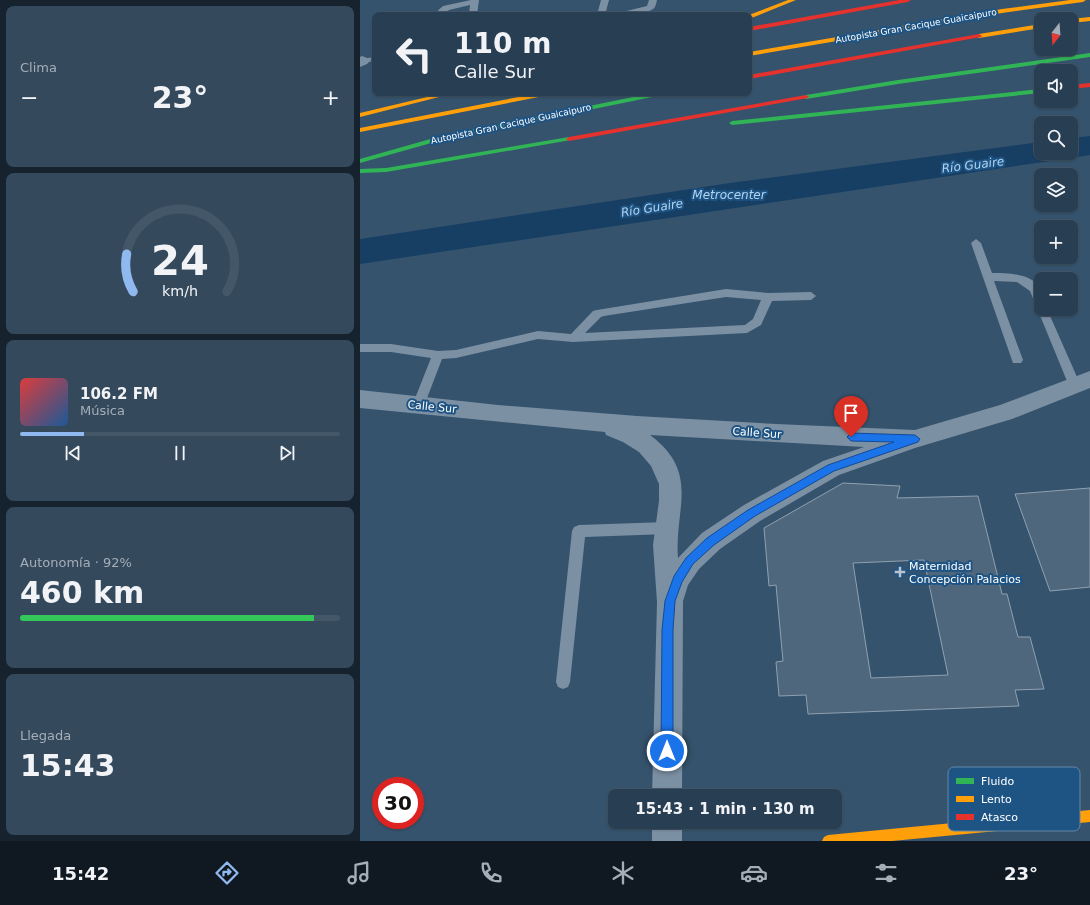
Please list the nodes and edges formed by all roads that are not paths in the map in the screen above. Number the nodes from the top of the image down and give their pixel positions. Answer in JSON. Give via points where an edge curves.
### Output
{"nodes":[{"id":1,"x":605,"y":0,"type":"edge"},
{"id":2,"x":653,"y":0,"type":"edge"},
{"id":3,"x":908,"y":0,"type":"edge"},
{"id":4,"x":1083,"y":0,"type":"edge"},
{"id":5,"x":475,"y":1,"type":"edge"},
{"id":6,"x":796,"y":4,"type":"edge"},
{"id":7,"x":441,"y":12,"type":"edge"},
{"id":8,"x":473,"y":12,"type":"edge"},
{"id":9,"x":602,"y":12,"type":"edge"},
{"id":10,"x":629,"y":12,"type":"edge"},
{"id":11,"x":752,"y":16,"type":"edge"},
{"id":12,"x":1090,"y":19,"type":"edge"},
{"id":13,"x":1078,"y":21,"type":"edge"},
{"id":14,"x":1034,"y":27,"type":"edge"},
{"id":15,"x":752,"y":28,"type":"edge"},
{"id":16,"x":752,"y":53,"type":"edge"},
{"id":17,"x":1090,"y":55,"type":"edge"},
{"id":18,"x":1090,"y":60,"type":"edge"},
{"id":19,"x":1029,"y":65,"type":"junction"},
{"id":20,"x":752,"y":76,"type":"edge"},
{"id":21,"x":1090,"y":84,"type":"edge"},
{"id":22,"x":1078,"y":86,"type":"edge"},
{"id":23,"x":1034,"y":92,"type":"edge"},
{"id":24,"x":439,"y":96,"type":"edge"},
{"id":25,"x":534,"y":96,"type":"edge"},
{"id":26,"x":647,"y":96,"type":"edge"},
{"id":27,"x":360,"y":115,"type":"edge"},
{"id":28,"x":659,"y":122,"type":"junction"},
{"id":29,"x":360,"y":130,"type":"edge"},
{"id":30,"x":360,"y":161,"type":"edge"},
{"id":31,"x":360,"y":171,"type":"edge"},
{"id":32,"x":976,"y":243,"type":"dead end"},
{"id":33,"x":987,"y":277,"type":"junction"},
{"id":34,"x":1034,"y":288,"type":"edge"},
{"id":35,"x":811,"y":296,"type":"dead end"},
{"id":36,"x":768,"y":297,"type":"junction"},
{"id":37,"x":1046,"y":316,"type":"edge"},
{"id":38,"x":573,"y":338,"type":"junction"},
{"id":39,"x":360,"y":348,"type":"edge"},
{"id":40,"x":438,"y":355,"type":"junction"},
{"id":41,"x":1017,"y":360,"type":"dead end"},
{"id":42,"x":1082,"y":383,"type":"edge"},
{"id":43,"x":360,"y":399,"type":"edge"},
{"id":44,"x":418,"y":406,"type":"junction"},
{"id":45,"x":600,"y":422,"type":"junction"},
{"id":46,"x":915,"y":439,"type":"junction"},
{"id":47,"x":667,"y":528,"type":"junction"},
{"id":48,"x":670,"y":601,"type":"junction"},
{"id":49,"x":563,"y":682,"type":"dead end"},
{"id":50,"x":667,"y":789,"type":"edge"},
{"id":51,"x":1090,"y":816,"type":"edge"},
{"id":52,"x":1080,"y":817,"type":"edge"},
{"id":53,"x":667,"y":829,"type":"edge"},
{"id":54,"x":948,"y":830,"type":"edge"},
{"id":55,"x":667,"y":841,"type":"edge"},
{"id":56,"x":828,"y":841,"type":"edge"}],
"edges":[{"from":1,"to":9,"type":"lane"},
{"from":2,"to":10,"type":"lane","via":[[650,8]]},
{"from":3,"to":15,"type":"main road"},
{"from":4,"to":16,"type":"main road","name":"Autopista Gran Cacique Guaicaipuro","via":[[1002,11]]},
{"from":5,"to":7,"type":"lane","via":[[446,8]]},
{"from":5,"to":8,"type":"lane"},
{"from":6,"to":11,"type":"main road"},
{"from":12,"to":13,"type":"main road"},
{"from":14,"to":20,"type":"main road","name":"Autopista Gran Cacique Guaicaipuro"},
{"from":17,"to":19,"type":"main road"},
{"from":18,"to":19,"type":"main road"},
{"from":19,"to":28,"type":"main road","via":[[898,82]]},
{"from":21,"to":22,"type":"main road"},
{"from":23,"to":28,"type":"main road","via":[[716,123]]},
{"from":24,"to":27,"type":"main road"},
{"from":25,"to":29,"type":"main road"},
{"from":26,"to":30,"type":"main road","name":"Autopista Gran Cacique Guaicaipuro","via":[[441,138]]},
{"from":28,"to":31,"type":"main road","via":[[480,155],[386,170]]},
{"from":32,"to":33,"type":"lane"},
{"from":33,"to":34,"type":"lane","via":[[1014,278]]},
{"from":33,"to":41,"type":"lane"},
{"from":35,"to":36,"type":"lane"},
{"from":36,"to":38,"type":"lane","via":[[726,293],[604,312],[597,314]]},
{"from":36,"to":38,"type":"lane","via":[[757,322],[748,329]]},
{"from":37,"to":42,"type":"lane"},
{"from":38,"to":40,"type":"lane","via":[[538,335],[456,354]]},
{"from":39,"to":40,"type":"lane","via":[[391,348]]},
{"from":40,"to":44,"type":"lane"},
{"from":42,"to":46,"type":"street","name":"Calle Sur","via":[[1004,413]]},
{"from":43,"to":44,"type":"street","name":"Calle Sur"},
{"from":44,"to":45,"type":"street","name":"Calle Sur"},
{"from":45,"to":46,"type":"street","name":"Calle Sur","via":[[803,436]]},
{"from":45,"to":47,"type":"street","name":"Calle Sur","via":[[628,433],[650,447],[663,464],[671,490]]},
{"from":46,"to":48,"type":"street","name":"Calle Sur","via":[[831,468],[752,513],[710,542],[690,561],[678,579]]},
{"from":47,"to":48,"type":"street","name":"Calle Sur","via":[[665,546]]},
{"from":47,"to":49,"type":"lane","via":[[579,531]]},
{"from":48,"to":50,"type":"street","name":"Calle Sur"},
{"from":51,"to":52,"type":"main road"},
{"from":53,"to":55,"type":"street"},
{"from":54,"to":56,"type":"main road"}]}
